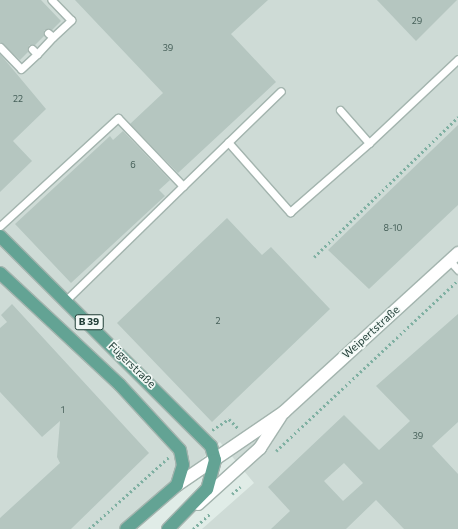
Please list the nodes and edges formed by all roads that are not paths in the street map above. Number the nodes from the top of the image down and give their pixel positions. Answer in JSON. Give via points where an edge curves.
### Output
{"nodes":[{"id":1,"x":52,"y":0,"type":"edge"},
{"id":2,"x":0,"y":47,"type":"edge"},
{"id":3,"x":458,"y":59,"type":"edge"},
{"id":4,"x":281,"y":91,"type":"dead end"},
{"id":5,"x":340,"y":110,"type":"dead end"},
{"id":6,"x":228,"y":142,"type":"junction"},
{"id":7,"x":368,"y":143,"type":"junction"},
{"id":8,"x":183,"y":186,"type":"junction"},
{"id":9,"x":0,"y":226,"type":"edge"},
{"id":10,"x":0,"y":236,"type":"edge"},
{"id":11,"x":455,"y":261,"type":"edge"},
{"id":12,"x":0,"y":273,"type":"edge"},
{"id":13,"x":66,"y":300,"type":"junction"},
{"id":14,"x":284,"y":412,"type":"junction"},
{"id":15,"x":215,"y":460,"type":"junction"},
{"id":16,"x":177,"y":485,"type":"junction"},
{"id":17,"x":190,"y":509,"type":"junction"},
{"id":18,"x":126,"y":529,"type":"edge"},
{"id":19,"x":168,"y":529,"type":"edge"}],
"edges":[{"from":1,"to":2,"type":"lane","via":[[71,20],[34,51],[21,69]]},
{"from":3,"to":7,"type":"lane"},
{"from":4,"to":6,"type":"lane"},
{"from":5,"to":7,"type":"lane"},
{"from":6,"to":7,"type":"lane","via":[[290,212]]},
{"from":6,"to":8,"type":"lane"},
{"from":8,"to":9,"type":"lane","via":[[118,118]]},
{"from":8,"to":13,"type":"lane"},
{"from":10,"to":13,"type":"main road","name":"Fügerstraße","number":"B 39"},
{"from":11,"to":14,"type":"main road","name":"Weipertstraße"},
{"from":12,"to":16,"type":"main road","name":"Fügerstraße","number":"B 39","via":[[170,436],[180,450],[184,466]]},
{"from":13,"to":15,"type":"main road","name":"Fügerstraße","number":"B 39","via":[[204,436]]},
{"from":14,"to":15,"type":"main road","name":"Weipertstraße"},
{"from":14,"to":17,"type":"main road","name":"Weipertstraße","via":[[260,448]]},
{"from":15,"to":16,"type":"main road","name":"Weipertstraße"},
{"from":15,"to":17,"type":"main road","via":[[207,488]]},
{"from":16,"to":18,"type":"main road","name":"Weipertstraße","number":"B 39"},
{"from":17,"to":19,"type":"main road","name":"Weipertstraße"}]}
